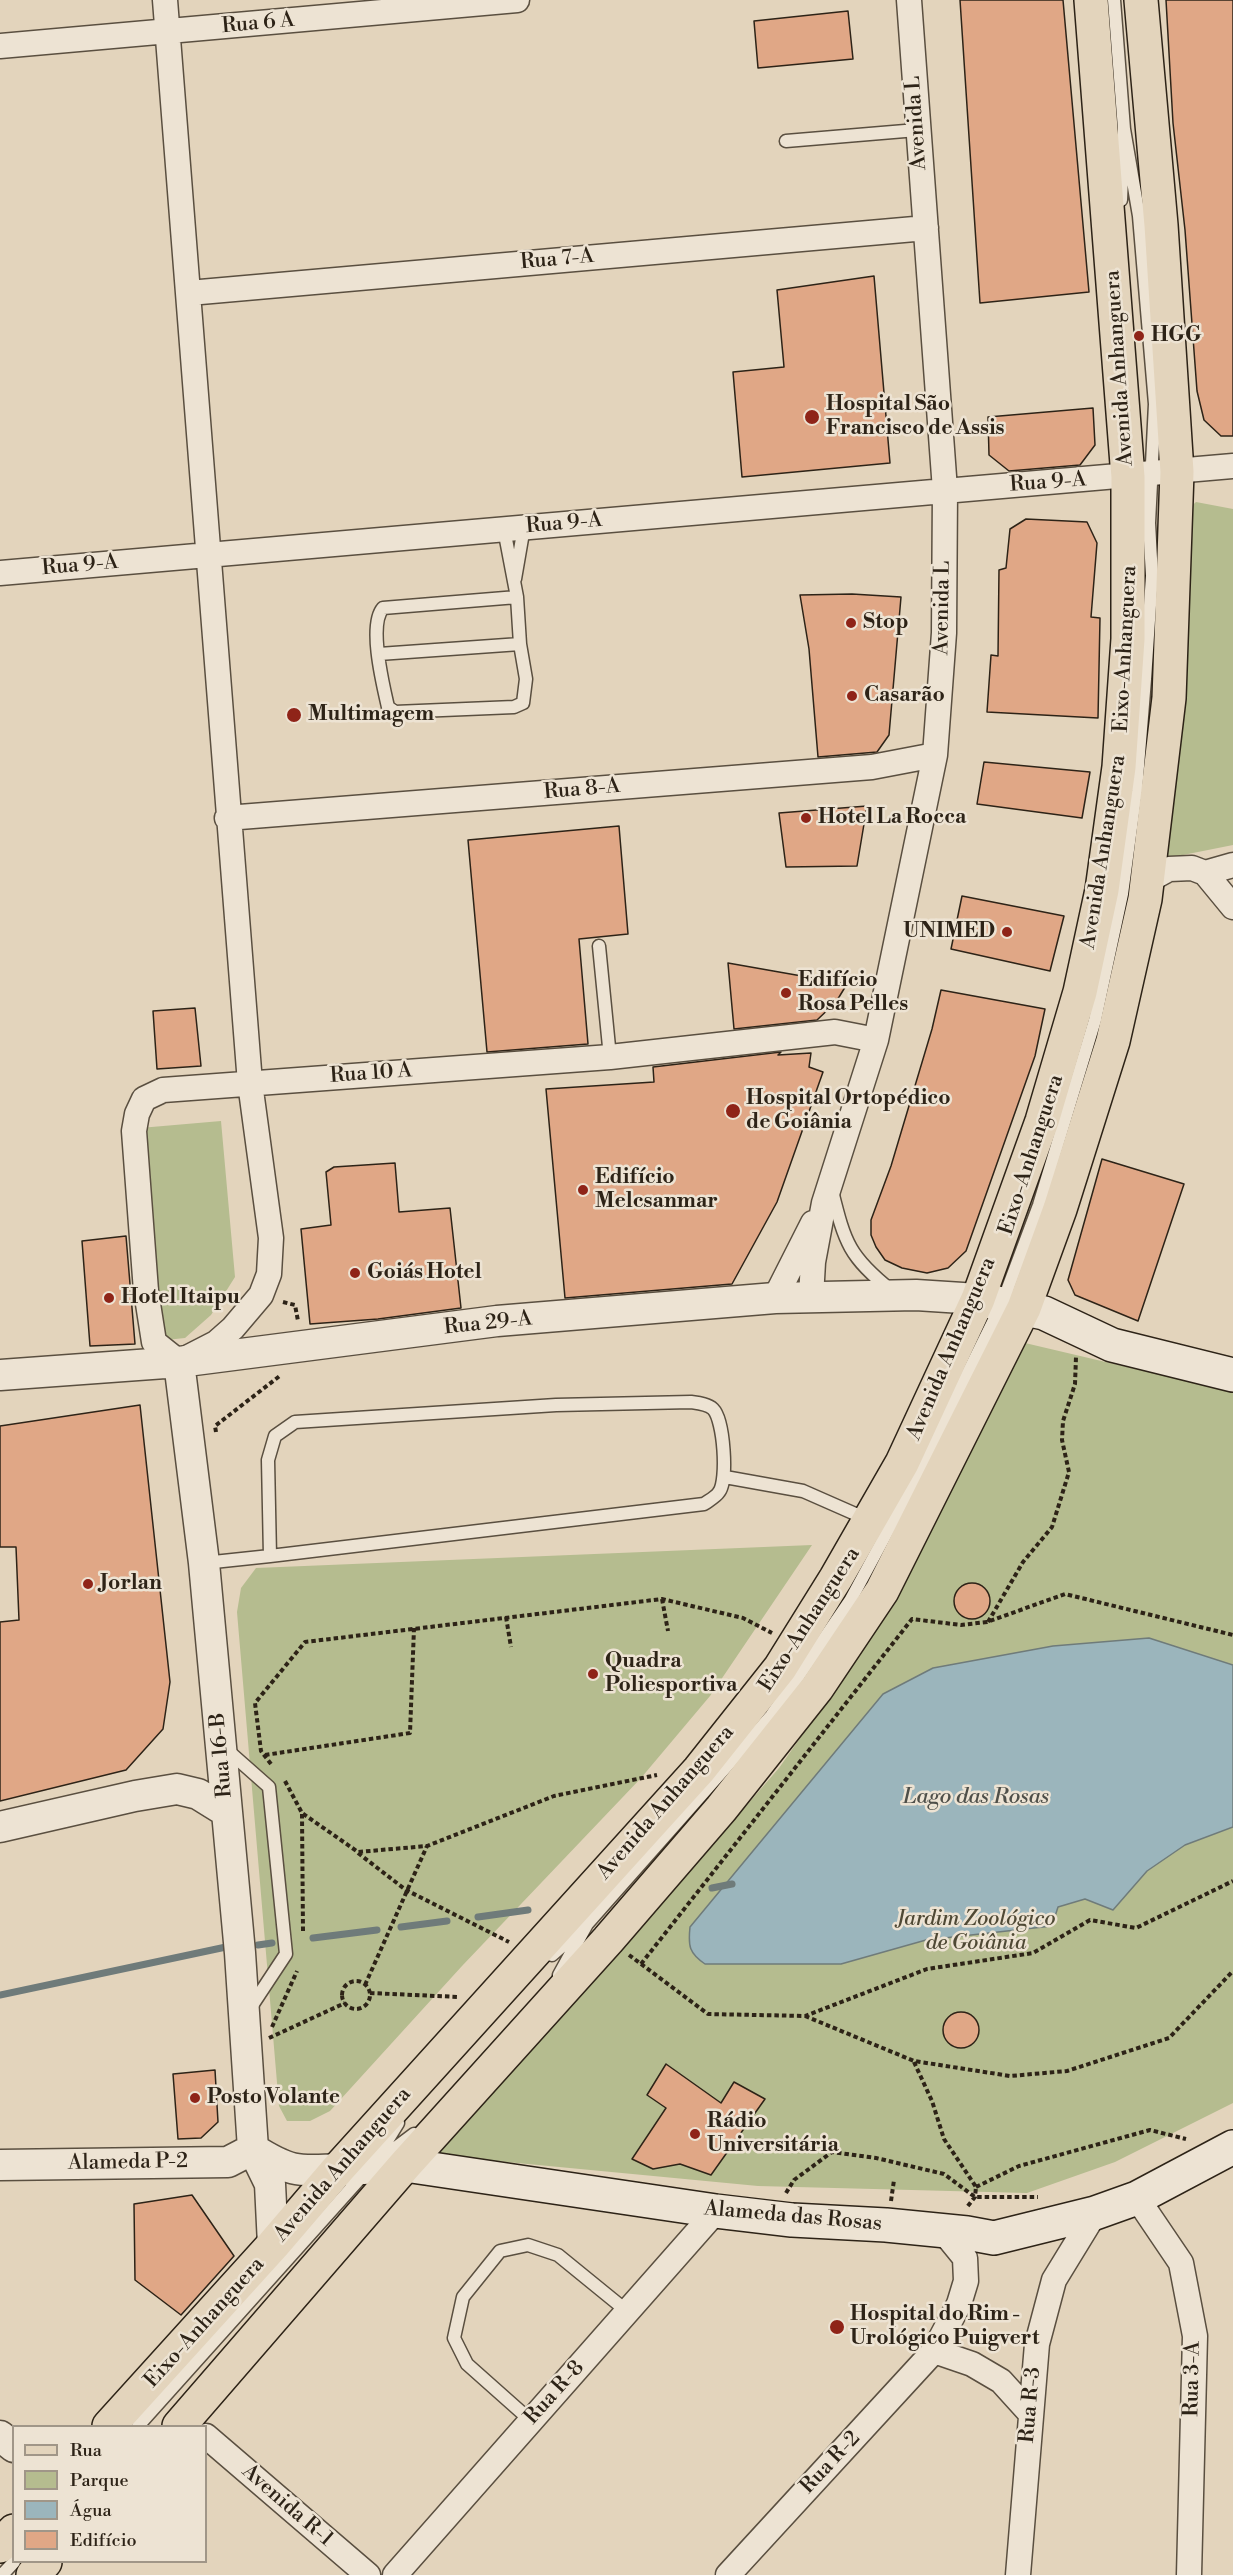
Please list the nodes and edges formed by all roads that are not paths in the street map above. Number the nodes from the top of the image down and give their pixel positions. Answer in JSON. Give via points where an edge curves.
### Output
{"nodes":[{"id":1,"x":165,"y":0,"type":"edge"},
{"id":2,"x":517,"y":0,"type":"edge"},
{"id":3,"x":909,"y":0,"type":"edge"},
{"id":4,"x":1091,"y":0,"type":"edge"},
{"id":5,"x":1114,"y":0,"type":"edge"},
{"id":6,"x":1141,"y":0,"type":"edge"},
{"id":7,"x":168,"y":33,"type":"junction"},
{"id":8,"x":0,"y":46,"type":"edge"},
{"id":9,"x":1124,"y":129,"type":"junction"},
{"id":10,"x":917,"y":130,"type":"junction"},
{"id":11,"x":786,"y":141,"type":"dead end"},
{"id":12,"x":926,"y":228,"type":"junction"},
{"id":13,"x":189,"y":293,"type":"junction"},
{"id":14,"x":1137,"y":420,"type":"dead end"},
{"id":15,"x":1139,"y":442,"type":"dead end"},
{"id":16,"x":1233,"y":466,"type":"edge"},
{"id":17,"x":1150,"y":475,"type":"junction"},
{"id":18,"x":945,"y":490,"type":"junction"},
{"id":19,"x":514,"y":528,"type":"junction"},
{"id":20,"x":208,"y":555,"type":"junction"},
{"id":21,"x":0,"y":573,"type":"edge"},
{"id":22,"x":514,"y":583,"type":"junction"},
{"id":23,"x":517,"y":597,"type":"junction"},
{"id":24,"x":520,"y":644,"type":"junction"},
{"id":25,"x":379,"y":654,"type":"junction"},
{"id":26,"x":935,"y":754,"type":"junction"},
{"id":27,"x":227,"y":818,"type":"junction"},
{"id":28,"x":1233,"y":865,"type":"edge"},
{"id":29,"x":1156,"y":869,"type":"junction"},
{"id":30,"x":1205,"y":873,"type":"junction"},
{"id":31,"x":1233,"y":907,"type":"edge"},
{"id":32,"x":599,"y":946,"type":"dead end"},
{"id":33,"x":876,"y":1040,"type":"junction"},
{"id":34,"x":610,"y":1057,"type":"junction"},
{"id":35,"x":250,"y":1083,"type":"junction"},
{"id":36,"x":827,"y":1193,"type":"junction"},
{"id":37,"x":897,"y":1296,"type":"junction"},
{"id":38,"x":812,"y":1297,"type":"junction"},
{"id":39,"x":775,"y":1298,"type":"junction"},
{"id":40,"x":1001,"y":1304,"type":"junction"},
{"id":41,"x":179,"y":1362,"type":"junction"},
{"id":42,"x":0,"y":1375,"type":"edge"},
{"id":43,"x":1233,"y":1375,"type":"edge"},
{"id":44,"x":724,"y":1477,"type":"junction"},
{"id":45,"x":870,"y":1520,"type":"junction"},
{"id":46,"x":270,"y":1556,"type":"junction"},
{"id":47,"x":204,"y":1563,"type":"junction"},
{"id":48,"x":221,"y":1745,"type":"junction"},
{"id":49,"x":227,"y":1812,"type":"junction"},
{"id":50,"x":0,"y":1827,"type":"edge"},
{"id":51,"x":598,"y":1932,"type":"junction"},
{"id":52,"x":544,"y":1962,"type":"dead end"},
{"id":53,"x":245,"y":2016,"type":"junction"},
{"id":54,"x":493,"y":2048,"type":"dead end"},
{"id":55,"x":406,"y":2114,"type":"dead end"},
{"id":56,"x":421,"y":2127,"type":"dead end"},
{"id":57,"x":1233,"y":2147,"type":"edge"},
{"id":58,"x":253,"y":2149,"type":"junction"},
{"id":59,"x":0,"y":2165,"type":"edge"},
{"id":60,"x":372,"y":2165,"type":"junction"},
{"id":61,"x":405,"y":2165,"type":"junction"},
{"id":62,"x":338,"y":2169,"type":"junction"},
{"id":63,"x":1137,"y":2199,"type":"junction"},
{"id":64,"x":716,"y":2211,"type":"junction"},
{"id":65,"x":1095,"y":2213,"type":"junction"},
{"id":66,"x":952,"y":2223,"type":"junction"},
{"id":67,"x":273,"y":2245,"type":"junction"},
{"id":68,"x":628,"y":2312,"type":"junction"},
{"id":69,"x":934,"y":2351,"type":"junction"},
{"id":70,"x":1030,"y":2413,"type":"junction"},
{"id":71,"x":530,"y":2421,"type":"junction"},
{"id":72,"x":111,"y":2425,"type":"edge"},
{"id":73,"x":140,"y":2425,"type":"edge"},
{"id":74,"x":193,"y":2425,"type":"edge"},
{"id":75,"x":0,"y":2436,"type":"edge"},
{"id":76,"x":207,"y":2440,"type":"edge"},
{"id":77,"x":12,"y":2445,"type":"edge"},
{"id":78,"x":12,"y":2533,"type":"edge"},
{"id":79,"x":0,"y":2546,"type":"edge"},
{"id":80,"x":13,"y":2563,"type":"edge"},
{"id":81,"x":44,"y":2563,"type":"edge"},
{"id":82,"x":2,"y":2575,"type":"edge"},
{"id":83,"x":33,"y":2575,"type":"edge"},
{"id":84,"x":368,"y":2575,"type":"edge"},
{"id":85,"x":395,"y":2575,"type":"edge"},
{"id":86,"x":729,"y":2575,"type":"edge"},
{"id":87,"x":1018,"y":2575,"type":"edge"},
{"id":88,"x":1188,"y":2575,"type":"edge"}],
"edges":[{"from":1,"to":7,"type":"street"},
{"from":2,"to":7,"type":"street","name":"Rua 6 A"},
{"from":3,"to":10,"type":"street","name":"Avenida L"},
{"from":4,"to":17,"type":"main road","name":"Avenida Anhanguera"},
{"from":5,"to":9,"type":"lane","name":"Eixo-Anhanguera"},
{"from":6,"to":17,"type":"main road","name":"Avenida Anhanguera","via":[[1161,225]]},
{"from":7,"to":8,"type":"street","name":"Rua 6 A"},
{"from":7,"to":13,"type":"street"},
{"from":9,"to":14,"type":"lane","name":"Eixo-Anhanguera","via":[[1120,220]]},
{"from":9,"to":17,"type":"lane","name":"Eixo-Anhanguera","via":[[1139,216],[1154,393]]},
{"from":10,"to":11,"type":"lane"},
{"from":10,"to":12,"type":"street","name":"Avenida L"},
{"from":12,"to":13,"type":"street","name":"Rua 7-A"},
{"from":12,"to":18,"type":"street","name":"Avenida L"},
{"from":13,"to":20,"type":"street"},
{"from":15,"to":17,"type":"lane","name":"Eixo-Anhanguera"},
{"from":16,"to":17,"type":"street","name":"Rua 9-A"},
{"from":17,"to":18,"type":"street","name":"Rua 9-A"},
{"from":17,"to":29,"type":"main road","name":"Avenida Anhanguera","via":[[1169,698]]},
{"from":17,"to":40,"type":"main road","name":"Avenida Anhanguera","via":[[1128,639],[1119,767],[1102,890],[1080,992],[1042,1121]]},
{"from":17,"to":40,"type":"lane","name":"Eixo-Anhanguera","via":[[1152,576],[1136,791],[1122,894],[1095,1020],[1039,1205]]},
{"from":18,"to":19,"type":"street","name":"Rua 9-A"},
{"from":18,"to":26,"type":"street","name":"Avenida L","via":[[944,633]]},
{"from":19,"to":20,"type":"street","name":"Rua 9-A"},
{"from":19,"to":22,"type":"lane"},
{"from":19,"to":22,"type":"lane"},
{"from":20,"to":21,"type":"street","name":"Rua 9-A"},
{"from":20,"to":27,"type":"street"},
{"from":22,"to":23,"type":"lane"},
{"from":23,"to":24,"type":"lane"},
{"from":23,"to":25,"type":"lane","via":[[383,608],[376,621]]},
{"from":24,"to":25,"type":"lane"},
{"from":24,"to":25,"type":"lane","via":[[524,703],[514,707],[395,712],[388,707]]},
{"from":26,"to":27,"type":"street","name":"Rua 8-A","via":[[872,767]]},
{"from":26,"to":33,"type":"street","name":"Avenida L"},
{"from":27,"to":35,"type":"street"},
{"from":28,"to":30,"type":"street"},
{"from":29,"to":30,"type":"street","via":[[1192,868]]},
{"from":29,"to":40,"type":"main road","name":"Avenida Anhanguera","via":[[1110,1052],[1064,1199]]},
{"from":30,"to":31,"type":"street"},
{"from":32,"to":34,"type":"lane"},
{"from":33,"to":34,"type":"street","name":"Rua 10 A","via":[[835,1032]]},
{"from":33,"to":36,"type":"street","name":"Avenida L"},
{"from":34,"to":35,"type":"street","name":"Rua 10 A"},
{"from":35,"to":41,"type":"street","via":[[271,1238],[269,1274],[261,1295],[233,1328],[216,1343]]},
{"from":35,"to":41,"type":"street","name":"Rua 10 A","via":[[164,1090],[144,1100],[137,1114],[135,1142],[146,1291],[154,1342]]},
{"from":36,"to":37,"type":"lane","via":[[853,1254]]},
{"from":36,"to":38,"type":"street","name":"Avenida L","via":[[813,1262]]},
{"from":36,"to":39,"type":"street","name":"Avenida L"},
{"from":37,"to":38,"type":"street","name":"Rua 29-A"},
{"from":37,"to":40,"type":"street","name":"Rua 29-A"},
{"from":38,"to":39,"type":"street","name":"Rua 29-A"},
{"from":39,"to":41,"type":"street","name":"Rua 29-A","via":[[497,1321]]},
{"from":40,"to":43,"type":"main road","via":[[1044,1313],[1112,1345]]},
{"from":40,"to":45,"type":"main road","name":"Avenida Anhanguera"},
{"from":40,"to":51,"type":"main road","name":"Avenida Anhanguera","via":[[882,1592],[818,1688],[721,1809]]},
{"from":41,"to":42,"type":"street","name":"Rua 29-A"},
{"from":41,"to":47,"type":"street","name":"Rua 16-B"},
{"from":44,"to":45,"type":"lane","via":[[803,1491]]},
{"from":44,"to":46,"type":"lane","via":[[719,1493],[704,1504]]},
{"from":44,"to":46,"type":"lane","via":[[720,1423],[714,1410],[691,1402],[556,1405],[295,1422],[275,1436],[268,1460]]},
{"from":45,"to":62,"type":"main road","name":"Avenida Anhanguera","via":[[780,1668],[699,1770]]},
{"from":46,"to":47,"type":"lane"},
{"from":47,"to":48,"type":"street","name":"Rua 16-B"},
{"from":48,"to":49,"type":"street","name":"Rua 16-B"},
{"from":48,"to":53,"type":"lane","via":[[269,1787],[286,1954]]},
{"from":49,"to":50,"type":"street","via":[[198,1794],[177,1789]]},
{"from":49,"to":53,"type":"street","name":"Rua 16-B"},
{"from":51,"to":52,"type":"lane"},
{"from":51,"to":54,"type":"lane"},
{"from":51,"to":61,"type":"main road","name":"Avenida Anhanguera"},
{"from":53,"to":58,"type":"street","name":"Rua 16-B"},
{"from":55,"to":60,"type":"lane","name":"Eixo-Anhanguera"},
{"from":56,"to":60,"type":"lane","name":"Eixo-Anhanguera"},
{"from":57,"to":63,"type":"main road","name":"Alameda das Rosas"},
{"from":58,"to":59,"type":"street","name":"Alameda P-2","via":[[228,2162]]},
{"from":58,"to":62,"type":"street","via":[[280,2166],[295,2170]]},
{"from":58,"to":67,"type":"street","name":"Rua 16-B","via":[[270,2184]]},
{"from":60,"to":61,"type":"main road","name":"Alameda das Rosas"},
{"from":60,"to":62,"type":"main road","name":"Alameda das Rosas"},
{"from":60,"to":73,"type":"lane","name":"Eixo-Anhanguera"},
{"from":61,"to":64,"type":"main road","name":"Alameda das Rosas"},
{"from":61,"to":74,"type":"main road","name":"Avenida Anhanguera"},
{"from":62,"to":67,"type":"main road","name":"Avenida Anhanguera"},
{"from":63,"to":65,"type":"main road","name":"Alameda das Rosas"},
{"from":63,"to":88,"type":"street","name":"Rua 3-A","via":[[1181,2264],[1195,2336]]},
{"from":64,"to":66,"type":"main road","name":"Alameda das Rosas","via":[[886,2225]]},
{"from":64,"to":68,"type":"street","name":"Rua R-8"},
{"from":65,"to":66,"type":"main road","name":"Alameda das Rosas","via":[[994,2238]]},
{"from":65,"to":70,"type":"street","name":"Rua R-3","via":[[1054,2280],[1037,2344]]},
{"from":66,"to":69,"type":"street","name":"Rua R-2","via":[[965,2258],[966,2280],[959,2304]]},
{"from":67,"to":72,"type":"main road","name":"Avenida Anhanguera"},
{"from":68,"to":71,"type":"street","name":"Rua R-8"},
{"from":68,"to":71,"type":"lane","via":[[558,2256],[528,2245],[500,2251],[463,2297],[454,2338],[467,2364]]},
{"from":69,"to":70,"type":"street","via":[[972,2364],[1001,2381]]},
{"from":69,"to":86,"type":"street","name":"Rua R-2"},
{"from":70,"to":87,"type":"street","name":"Rua R-3"},
{"from":71,"to":85,"type":"street","name":"Rua R-8"},
{"from":75,"to":77,"type":"street"},
{"from":76,"to":84,"type":"street","name":"Avenida R-1"},
{"from":78,"to":79,"type":"main road"},
{"from":80,"to":82,"type":"lane"},
{"from":81,"to":83,"type":"main road"}]}
